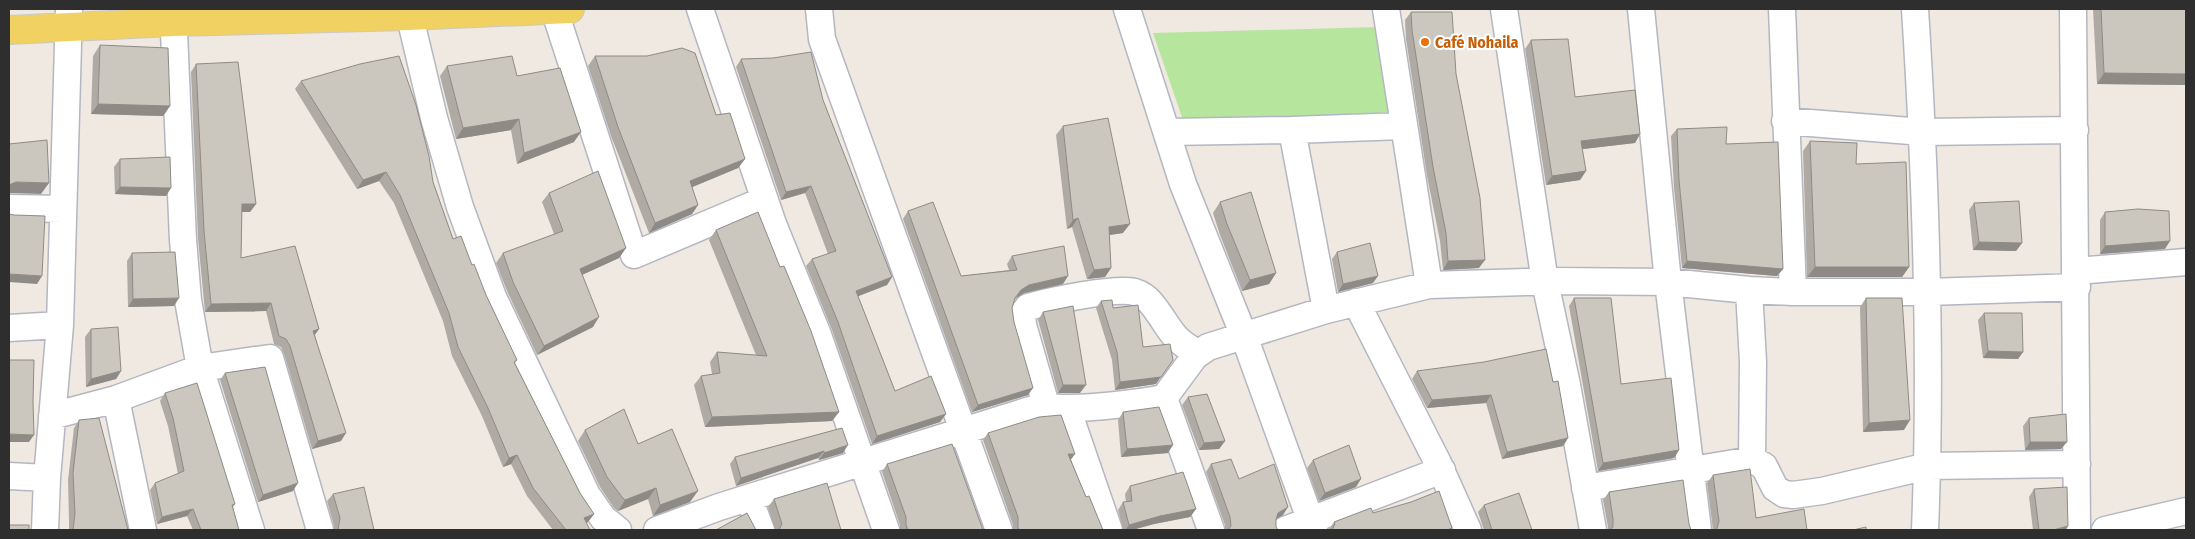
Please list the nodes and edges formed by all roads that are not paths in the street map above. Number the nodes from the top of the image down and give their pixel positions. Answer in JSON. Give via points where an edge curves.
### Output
{"nodes":[{"id":1,"x":554,"y":9,"type":"edge"},
{"id":2,"x":570,"y":9,"type":"edge"},
{"id":3,"x":700,"y":9,"type":"edge"},
{"id":4,"x":819,"y":9,"type":"edge"},
{"id":5,"x":1126,"y":9,"type":"edge"},
{"id":6,"x":1386,"y":9,"type":"edge"},
{"id":7,"x":1504,"y":9,"type":"edge"},
{"id":8,"x":1641,"y":9,"type":"edge"},
{"id":9,"x":1782,"y":9,"type":"edge"},
{"id":10,"x":1915,"y":9,"type":"edge"},
{"id":11,"x":2074,"y":9,"type":"edge"},
{"id":12,"x":408,"y":12,"type":"edge"},
{"id":13,"x":173,"y":15,"type":"edge"},
{"id":14,"x":68,"y":18,"type":"edge"},
{"id":15,"x":9,"y":30,"type":"edge"},
{"id":16,"x":1785,"y":121,"type":"junction"},
{"id":17,"x":1403,"y":126,"type":"junction"},
{"id":18,"x":1292,"y":130,"type":"junction"},
{"id":19,"x":2075,"y":130,"type":"junction"},
{"id":20,"x":1167,"y":132,"type":"junction"},
{"id":21,"x":1922,"y":132,"type":"junction"},
{"id":22,"x":764,"y":200,"type":"junction"},
{"id":23,"x":9,"y":208,"type":"edge"},
{"id":24,"x":63,"y":209,"type":"junction"},
{"id":25,"x":2186,"y":262,"type":"edge"},
{"id":26,"x":2077,"y":279,"type":"junction"},
{"id":27,"x":1545,"y":282,"type":"junction"},
{"id":28,"x":1668,"y":282,"type":"junction"},
{"id":29,"x":1429,"y":285,"type":"junction"},
{"id":30,"x":1749,"y":290,"type":"junction"},
{"id":31,"x":1793,"y":292,"type":"junction"},
{"id":32,"x":1926,"y":292,"type":"junction"},
{"id":33,"x":1356,"y":302,"type":"junction"},
{"id":34,"x":1326,"y":310,"type":"junction"},
{"id":35,"x":60,"y":325,"type":"junction"},
{"id":36,"x":9,"y":328,"type":"edge"},
{"id":37,"x":1244,"y":336,"type":"junction"},
{"id":38,"x":1198,"y":353,"type":"junction"},
{"id":39,"x":200,"y":368,"type":"junction"},
{"id":40,"x":1164,"y":398,"type":"junction"},
{"id":41,"x":116,"y":399,"type":"junction"},
{"id":42,"x":1057,"y":407,"type":"junction"},
{"id":43,"x":52,"y":416,"type":"junction"},
{"id":44,"x":964,"y":429,"type":"junction"},
{"id":45,"x":1752,"y":460,"type":"junction"},
{"id":46,"x":863,"y":462,"type":"junction"},
{"id":47,"x":2076,"y":464,"type":"junction"},
{"id":48,"x":1928,"y":466,"type":"junction"},
{"id":49,"x":1692,"y":469,"type":"junction"},
{"id":50,"x":1442,"y":470,"type":"junction"},
{"id":51,"x":9,"y":476,"type":"edge"},
{"id":52,"x":47,"y":478,"type":"junction"},
{"id":53,"x":1585,"y":488,"type":"junction"},
{"id":54,"x":749,"y":498,"type":"junction"},
{"id":55,"x":2186,"y":511,"type":"edge"},
{"id":56,"x":1312,"y":525,"type":"edge"},
{"id":57,"x":45,"y":530,"type":"edge"},
{"id":58,"x":143,"y":530,"type":"edge"},
{"id":59,"x":252,"y":530,"type":"edge"},
{"id":60,"x":320,"y":530,"type":"edge"},
{"id":61,"x":618,"y":530,"type":"edge"},
{"id":62,"x":657,"y":530,"type":"edge"},
{"id":63,"x":761,"y":530,"type":"edge"},
{"id":64,"x":886,"y":530,"type":"edge"},
{"id":65,"x":999,"y":530,"type":"edge"},
{"id":66,"x":1109,"y":530,"type":"edge"},
{"id":67,"x":1212,"y":530,"type":"edge"},
{"id":68,"x":1284,"y":530,"type":"edge"},
{"id":69,"x":1468,"y":530,"type":"edge"},
{"id":70,"x":1593,"y":530,"type":"edge"},
{"id":71,"x":1698,"y":530,"type":"edge"},
{"id":72,"x":1925,"y":530,"type":"edge"},
{"id":73,"x":2076,"y":530,"type":"edge"},
{"id":74,"x":2105,"y":530,"type":"edge"}],
"edges":[{"from":1,"to":2,"type":"main road"},
{"from":1,"to":12,"type":"main road"},
{"from":1,"to":22,"type":"street","via":[[634,254]]},
{"from":3,"to":22,"type":"street"},
{"from":4,"to":44,"type":"street","via":[[825,46]]},
{"from":5,"to":20,"type":"street"},
{"from":6,"to":17,"type":"street"},
{"from":7,"to":27,"type":"street"},
{"from":8,"to":28,"type":"street"},
{"from":9,"to":16,"type":"street"},
{"from":10,"to":21,"type":"street"},
{"from":11,"to":19,"type":"street"},
{"from":12,"to":13,"type":"main road"},
{"from":12,"to":61,"type":"street","via":[[460,207],[493,297],[587,495],[603,518]]},
{"from":13,"to":14,"type":"main road"},
{"from":13,"to":39,"type":"street","via":[[182,240]]},
{"from":14,"to":15,"type":"main road"},
{"from":14,"to":24,"type":"street"},
{"from":16,"to":21,"type":"street"},
{"from":16,"to":31,"type":"street"},
{"from":17,"to":18,"type":"street"},
{"from":17,"to":29,"type":"street"},
{"from":18,"to":20,"type":"street"},
{"from":18,"to":34,"type":"street"},
{"from":19,"to":21,"type":"street"},
{"from":19,"to":26,"type":"street"},
{"from":20,"to":37,"type":"street","via":[[1183,184]]},
{"from":21,"to":32,"type":"street"},
{"from":22,"to":46,"type":"street","via":[[818,335]]},
{"from":23,"to":24,"type":"street"},
{"from":24,"to":35,"type":"street"},
{"from":25,"to":26,"type":"street"},
{"from":26,"to":32,"type":"street"},
{"from":26,"to":47,"type":"street"},
{"from":27,"to":28,"type":"street"},
{"from":27,"to":29,"type":"street"},
{"from":27,"to":53,"type":"street","via":[[1568,385]]},
{"from":28,"to":30,"type":"street"},
{"from":28,"to":49,"type":"street"},
{"from":29,"to":33,"type":"street"},
{"from":30,"to":31,"type":"street"},
{"from":30,"to":45,"type":"street","via":[[1753,362]]},
{"from":31,"to":32,"type":"street"},
{"from":32,"to":48,"type":"street"},
{"from":33,"to":34,"type":"street"},
{"from":33,"to":50,"type":"street"},
{"from":34,"to":37,"type":"street"},
{"from":35,"to":36,"type":"street"},
{"from":35,"to":43,"type":"street"},
{"from":37,"to":38,"type":"street"},
{"from":37,"to":56,"type":"street"},
{"from":38,"to":40,"type":"street"},
{"from":38,"to":42,"type":"street","via":[[1179,341],[1167,329],[1151,302],[1135,292],[1087,295],[1028,307],[1022,315],[1023,325]]},
{"from":39,"to":41,"type":"street"},
{"from":39,"to":59,"type":"street"},
{"from":39,"to":60,"type":"street","via":[[270,358]]},
{"from":40,"to":42,"type":"street"},
{"from":40,"to":67,"type":"street"},
{"from":41,"to":43,"type":"street"},
{"from":41,"to":58,"type":"street"},
{"from":42,"to":44,"type":"street"},
{"from":42,"to":66,"type":"street"},
{"from":43,"to":52,"type":"street"},
{"from":44,"to":46,"type":"street"},
{"from":44,"to":65,"type":"street"},
{"from":45,"to":48,"type":"street","via":[[1764,466],[1775,488],[1784,494],[1794,495]]},
{"from":45,"to":49,"type":"street"},
{"from":46,"to":54,"type":"street"},
{"from":46,"to":64,"type":"street"},
{"from":47,"to":48,"type":"street"},
{"from":47,"to":73,"type":"street"},
{"from":48,"to":72,"type":"street"},
{"from":49,"to":53,"type":"street"},
{"from":49,"to":71,"type":"street"},
{"from":50,"to":56,"type":"street"},
{"from":50,"to":69,"type":"street"},
{"from":51,"to":52,"type":"street"},
{"from":52,"to":57,"type":"street"},
{"from":53,"to":70,"type":"street"},
{"from":54,"to":62,"type":"street"},
{"from":54,"to":63,"type":"street"},
{"from":55,"to":74,"type":"street"},
{"from":56,"to":68,"type":"street"}]}
